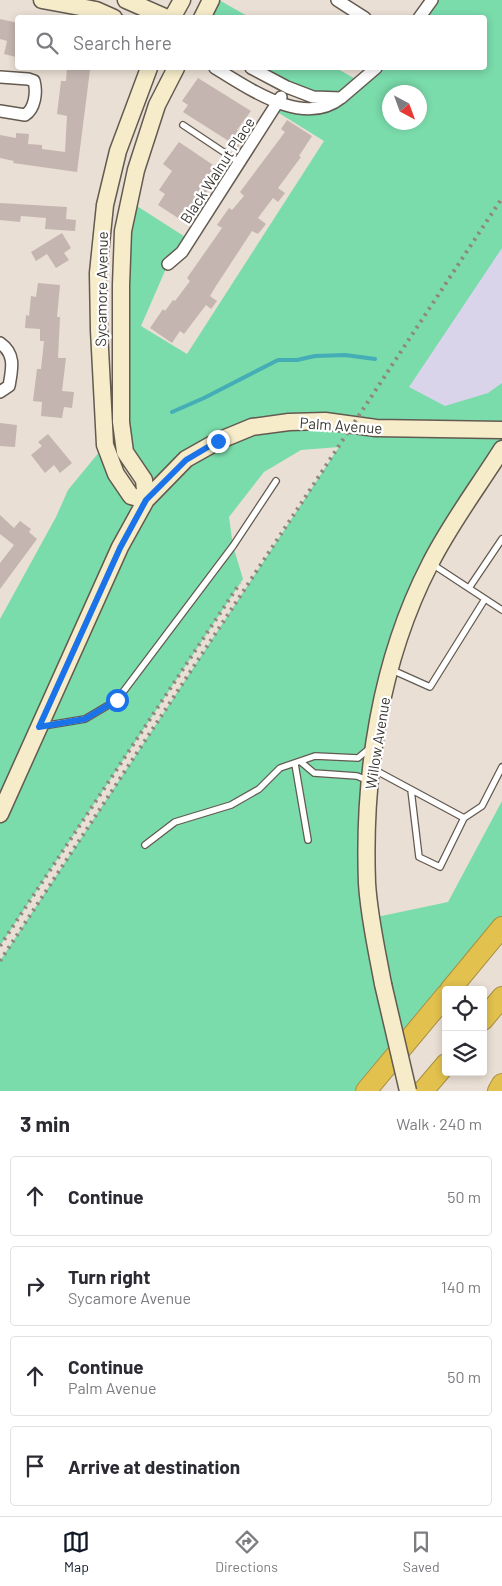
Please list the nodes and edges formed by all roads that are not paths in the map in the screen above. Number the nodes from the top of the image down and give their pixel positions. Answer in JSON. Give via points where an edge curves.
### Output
{"nodes":[{"id":1,"x":42,"y":0,"type":"edge"},
{"id":2,"x":126,"y":0,"type":"edge"},
{"id":3,"x":182,"y":0,"type":"edge"},
{"id":4,"x":211,"y":0,"type":"edge"},
{"id":5,"x":337,"y":0,"type":"edge"},
{"id":6,"x":432,"y":0,"type":"edge"},
{"id":7,"x":107,"y":15,"type":"edge"},
{"id":8,"x":160,"y":15,"type":"edge"},
{"id":9,"x":174,"y":15,"type":"edge"},
{"id":10,"x":204,"y":15,"type":"edge"},
{"id":11,"x":360,"y":15,"type":"edge"},
{"id":12,"x":420,"y":15,"type":"edge"},
{"id":13,"x":148,"y":70,"type":"edge"},
{"id":14,"x":175,"y":70,"type":"edge"},
{"id":15,"x":219,"y":70,"type":"edge"},
{"id":16,"x":255,"y":70,"type":"edge"},
{"id":17,"x":374,"y":70,"type":"edge"},
{"id":18,"x":0,"y":77,"type":"edge"},
{"id":19,"x":287,"y":87,"type":"junction"},
{"id":20,"x":341,"y":98,"type":"junction"},
{"id":21,"x":278,"y":102,"type":"junction"},
{"id":22,"x":0,"y":111,"type":"edge"},
{"id":23,"x":184,"y":125,"type":"dead end"},
{"id":24,"x":240,"y":163,"type":"junction"},
{"id":25,"x":168,"y":264,"type":"dead end"},
{"id":26,"x":0,"y":343,"type":"edge"},
{"id":27,"x":0,"y":392,"type":"edge"},
{"id":28,"x":502,"y":430,"type":"edge"},
{"id":29,"x":502,"y":449,"type":"edge"},
{"id":30,"x":276,"y":481,"type":"dead end"},
{"id":31,"x":146,"y":500,"type":"junction"},
{"id":32,"x":502,"y":539,"type":"edge"},
{"id":33,"x":430,"y":563,"type":"junction"},
{"id":34,"x":469,"y":588,"type":"junction"},
{"id":35,"x":484,"y":598,"type":"junction"},
{"id":36,"x":502,"y":608,"type":"edge"},
{"id":37,"x":390,"y":669,"type":"junction"},
{"id":38,"x":39,"y":727,"type":"junction"},
{"id":39,"x":375,"y":744,"type":"junction"},
{"id":40,"x":298,"y":763,"type":"junction"},
{"id":41,"x":502,"y":767,"type":"edge"},
{"id":42,"x":370,"y":774,"type":"junction"},
{"id":43,"x":411,"y":790,"type":"junction"},
{"id":44,"x":0,"y":814,"type":"edge"},
{"id":45,"x":464,"y":818,"type":"junction"},
{"id":46,"x":308,"y":840,"type":"dead end"},
{"id":47,"x":145,"y":845,"type":"dead end"},
{"id":48,"x":502,"y":927,"type":"edge"},
{"id":49,"x":453,"y":986,"type":"edge"},
{"id":50,"x":502,"y":997,"type":"edge"},
{"id":51,"x":442,"y":1000,"type":"edge"},
{"id":52,"x":487,"y":1015,"type":"edge"},
{"id":53,"x":442,"y":1069,"type":"edge"},
{"id":54,"x":502,"y":1084,"type":"edge"},
{"id":55,"x":366,"y":1091,"type":"edge"},
{"id":56,"x":408,"y":1091,"type":"edge"},
{"id":57,"x":423,"y":1091,"type":"edge"},
{"id":58,"x":498,"y":1091,"type":"edge"}],
"edges":[{"from":1,"to":7,"type":"main road"},
{"from":2,"to":8,"type":"main road"},
{"from":3,"to":9,"type":"main road"},
{"from":4,"to":10,"type":"main road"},
{"from":5,"to":11,"type":"street"},
{"from":6,"to":12,"type":"street"},
{"from":13,"to":31,"type":"main road","name":"Sycamore Avenue","via":[[118,151],[105,205],[98,273],[105,445],[116,474],[131,496]]},
{"from":14,"to":31,"type":"main road","name":"Sycamore Avenue","via":[[157,105],[136,170],[123,231],[121,422],[125,452],[144,480]]},
{"from":15,"to":21,"type":"street"},
{"from":16,"to":19,"type":"street"},
{"from":17,"to":20,"type":"street"},
{"from":18,"to":22,"type":"street","via":[[28,79],[34,81],[35,86],[30,113]]},
{"from":19,"to":20,"type":"street","via":[[313,98]]},
{"from":19,"to":21,"type":"street","name":"Black Walnut Place"},
{"from":20,"to":21,"type":"street","via":[[332,105],[309,110]]},
{"from":21,"to":24,"type":"street","name":"Black Walnut Place"},
{"from":23,"to":24,"type":"lane"},
{"from":24,"to":25,"type":"street","name":"Black Walnut Place","via":[[182,252]]},
{"from":26,"to":27,"type":"street","via":[[8,348],[13,362],[9,386]]},
{"from":28,"to":31,"type":"main road","name":"Palm Avenue","via":[[376,428],[325,421],[252,427],[218,441],[186,460]]},
{"from":29,"to":33,"type":"main road","name":"Willow Avenue"},
{"from":30,"to":38,"type":"lane","via":[[232,546],[117,700],[85,719]]},
{"from":31,"to":38,"type":"main road","via":[[120,548]]},
{"from":32,"to":34,"type":"lane"},
{"from":33,"to":34,"type":"lane"},
{"from":33,"to":37,"type":"main road","name":"Willow Avenue","via":[[405,618]]},
{"from":34,"to":35,"type":"lane"},
{"from":35,"to":36,"type":"lane"},
{"from":35,"to":37,"type":"lane","via":[[430,687]]},
{"from":37,"to":39,"type":"main road","name":"Willow Avenue"},
{"from":38,"to":44,"type":"main road"},
{"from":39,"to":40,"type":"lane","via":[[358,758],[315,756]]},
{"from":39,"to":42,"type":"main road","name":"Willow Avenue"},
{"from":40,"to":42,"type":"lane","via":[[314,773]]},
{"from":40,"to":46,"type":"lane"},
{"from":40,"to":47,"type":"lane","via":[[280,768],[259,789],[231,805],[175,822]]},
{"from":41,"to":45,"type":"lane","via":[[482,806]]},
{"from":42,"to":43,"type":"lane"},
{"from":42,"to":56,"type":"main road","name":"Willow Avenue","bridge":true,"via":[[368,884],[383,984]]},
{"from":43,"to":45,"type":"lane"},
{"from":43,"to":45,"type":"lane","via":[[419,857],[440,867]]},
{"from":48,"to":49,"type":"highway"},
{"from":50,"to":52,"type":"highway"},
{"from":51,"to":55,"type":"highway"},
{"from":53,"to":57,"type":"highway"},
{"from":54,"to":58,"type":"highway"}]}
